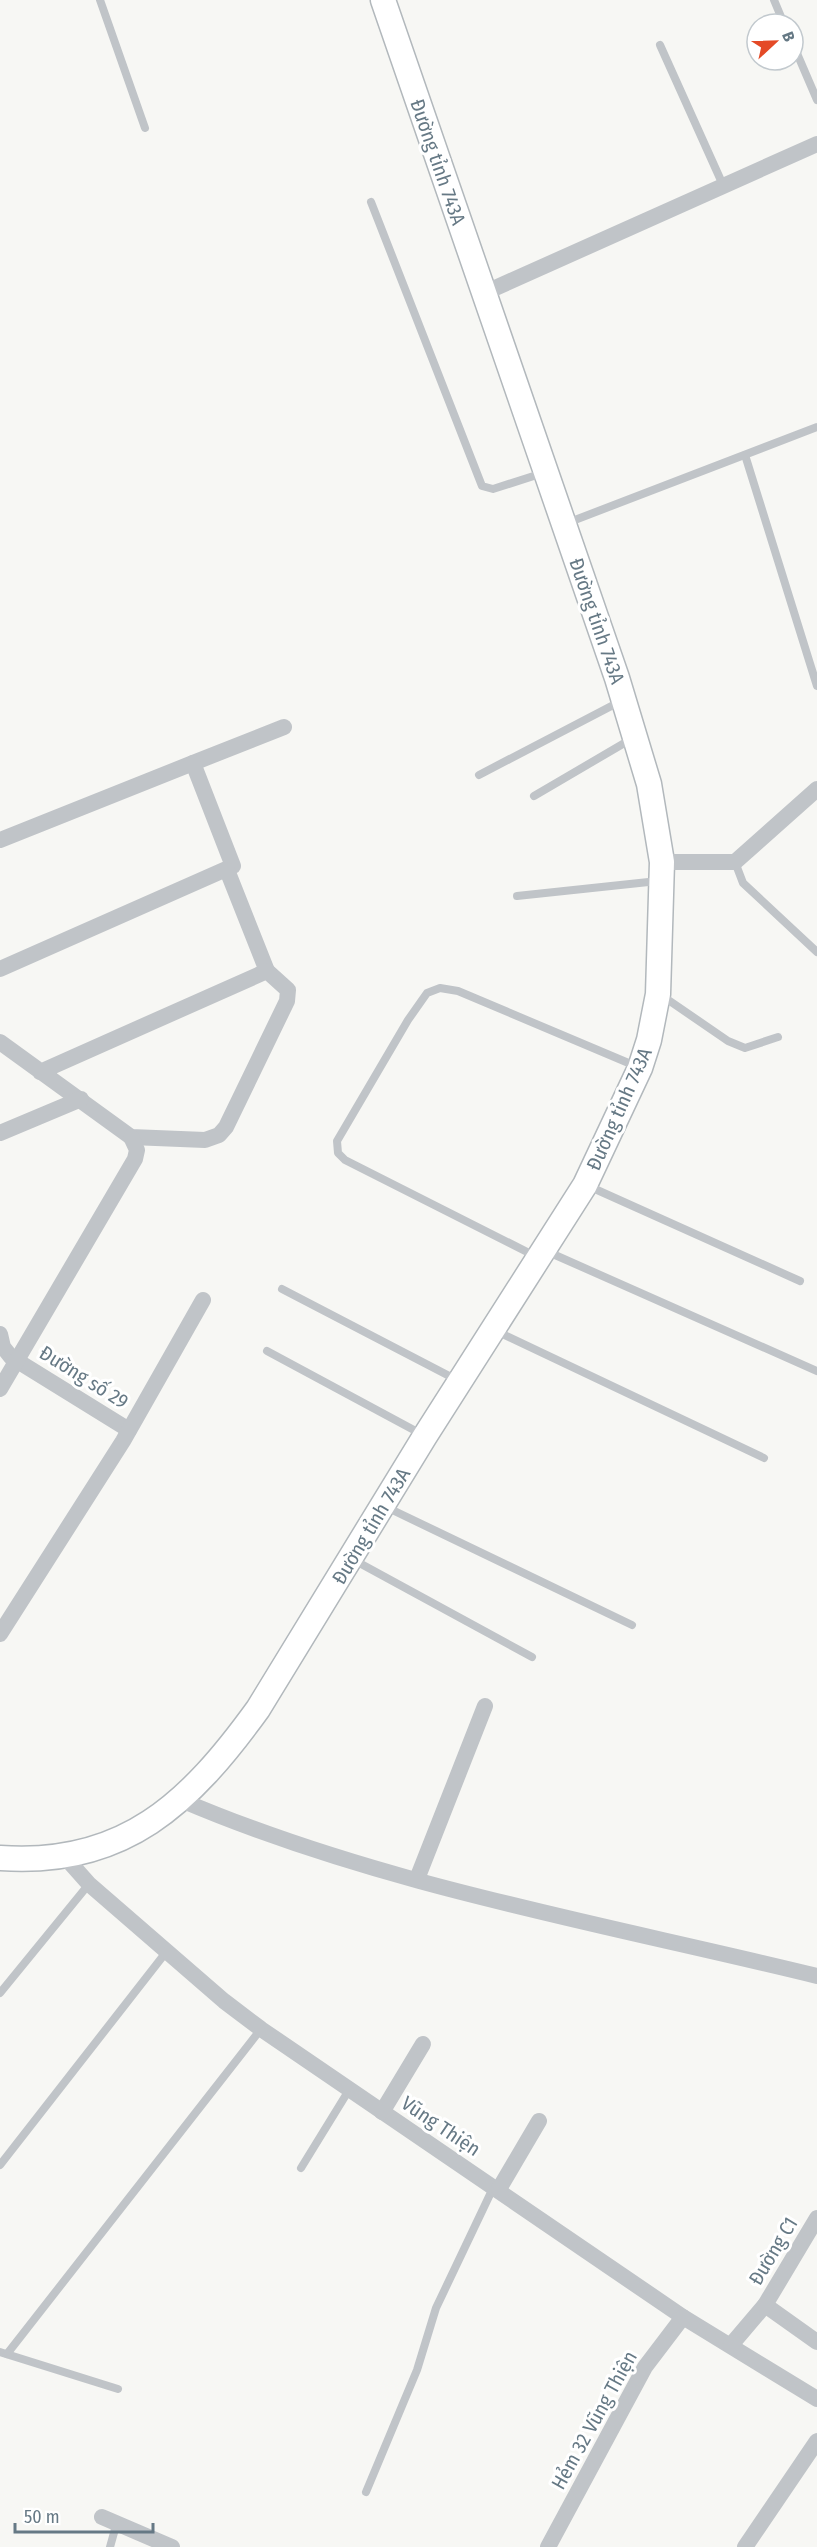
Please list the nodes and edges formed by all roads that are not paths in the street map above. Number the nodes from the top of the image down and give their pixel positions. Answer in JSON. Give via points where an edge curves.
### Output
{"nodes":[{"id":1,"x":100,"y":0,"type":"edge"},
{"id":2,"x":383,"y":0,"type":"edge"},
{"id":3,"x":660,"y":45,"type":"dead end"},
{"id":4,"x":805,"y":72,"type":"edge"},
{"id":5,"x":817,"y":100,"type":"edge"},
{"id":6,"x":144,"y":128,"type":"dead end"},
{"id":7,"x":817,"y":144,"type":"edge"},
{"id":8,"x":723,"y":185,"type":"junction"},
{"id":9,"x":371,"y":202,"type":"dead end"},
{"id":10,"x":484,"y":293,"type":"junction"},
{"id":11,"x":817,"y":427,"type":"edge"},
{"id":12,"x":746,"y":455,"type":"junction"},
{"id":13,"x":546,"y":472,"type":"junction"},
{"id":14,"x":563,"y":524,"type":"junction"},
{"id":15,"x":817,"y":686,"type":"edge"},
{"id":16,"x":624,"y":699,"type":"junction"},
{"id":17,"x":284,"y":727,"type":"dead end"},
{"id":18,"x":636,"y":736,"type":"junction"},
{"id":19,"x":192,"y":764,"type":"junction"},
{"id":20,"x":479,"y":775,"type":"dead end"},
{"id":21,"x":817,"y":789,"type":"edge"},
{"id":22,"x":534,"y":796,"type":"dead end"},
{"id":23,"x":0,"y":840,"type":"edge"},
{"id":24,"x":735,"y":862,"type":"junction"},
{"id":25,"x":227,"y":870,"type":"junction"},
{"id":26,"x":662,"y":871,"type":"junction"},
{"id":27,"x":517,"y":896,"type":"dead end"},
{"id":28,"x":817,"y":951,"type":"edge"},
{"id":29,"x":0,"y":969,"type":"edge"},
{"id":30,"x":267,"y":971,"type":"junction"},
{"id":31,"x":658,"y":994,"type":"junction"},
{"id":32,"x":778,"y":1037,"type":"dead end"},
{"id":33,"x":0,"y":1042,"type":"edge"},
{"id":34,"x":640,"y":1068,"type":"junction"},
{"id":35,"x":40,"y":1072,"type":"junction"},
{"id":36,"x":81,"y":1099,"type":"junction"},
{"id":37,"x":0,"y":1133,"type":"edge"},
{"id":38,"x":131,"y":1137,"type":"junction"},
{"id":39,"x":585,"y":1185,"type":"junction"},
{"id":40,"x":541,"y":1253,"type":"junction"},
{"id":41,"x":800,"y":1281,"type":"dead end"},
{"id":42,"x":282,"y":1289,"type":"dead end"},
{"id":43,"x":203,"y":1300,"type":"dead end"},
{"id":44,"x":493,"y":1329,"type":"junction"},
{"id":45,"x":0,"y":1334,"type":"edge"},
{"id":46,"x":267,"y":1351,"type":"dead end"},
{"id":47,"x":17,"y":1360,"type":"junction"},
{"id":48,"x":817,"y":1371,"type":"edge"},
{"id":49,"x":460,"y":1382,"type":"junction"},
{"id":50,"x":0,"y":1389,"type":"edge"},
{"id":51,"x":129,"y":1430,"type":"junction"},
{"id":52,"x":425,"y":1436,"type":"junction"},
{"id":53,"x":764,"y":1458,"type":"dead end"},
{"id":54,"x":383,"y":1506,"type":"junction"},
{"id":55,"x":352,"y":1558,"type":"junction"},
{"id":56,"x":632,"y":1626,"type":"dead end"},
{"id":57,"x":0,"y":1634,"type":"edge"},
{"id":58,"x":532,"y":1657,"type":"dead end"},
{"id":59,"x":485,"y":1706,"type":"dead end"},
{"id":60,"x":181,"y":1800,"type":"junction"},
{"id":61,"x":65,"y":1857,"type":"junction"},
{"id":62,"x":0,"y":1858,"type":"edge"},
{"id":63,"x":417,"y":1879,"type":"junction"},
{"id":64,"x":89,"y":1884,"type":"junction"},
{"id":65,"x":166,"y":1951,"type":"junction"},
{"id":66,"x":817,"y":1976,"type":"edge"},
{"id":67,"x":0,"y":1993,"type":"edge"},
{"id":68,"x":261,"y":2029,"type":"junction"},
{"id":69,"x":423,"y":2044,"type":"dead end"},
{"id":70,"x":350,"y":2090,"type":"junction"},
{"id":71,"x":382,"y":2112,"type":"junction"},
{"id":72,"x":539,"y":2121,"type":"dead end"},
{"id":73,"x":0,"y":2166,"type":"edge"},
{"id":74,"x":301,"y":2168,"type":"dead end"},
{"id":75,"x":497,"y":2187,"type":"junction"},
{"id":76,"x":817,"y":2218,"type":"edge"},
{"id":77,"x":765,"y":2305,"type":"junction"},
{"id":78,"x":683,"y":2317,"type":"junction"},
{"id":79,"x":817,"y":2342,"type":"edge"},
{"id":80,"x":731,"y":2345,"type":"junction"},
{"id":81,"x":4,"y":2353,"type":"edge"},
{"id":82,"x":117,"y":2389,"type":"dead end"},
{"id":83,"x":817,"y":2399,"type":"edge"},
{"id":84,"x":817,"y":2441,"type":"edge"},
{"id":85,"x":366,"y":2492,"type":"dead end"},
{"id":86,"x":109,"y":2519,"type":"joint"},
{"id":87,"x":110,"y":2547,"type":"edge"},
{"id":88,"x":172,"y":2547,"type":"edge"},
{"id":89,"x":548,"y":2547,"type":"edge"},
{"id":90,"x":745,"y":2547,"type":"edge"}],
"edges":[{"from":1,"to":6,"type":"lane"},
{"from":2,"to":10,"type":"main road","name":"Đường tỉnh 743A"},
{"from":3,"to":8,"type":"lane"},
{"from":4,"to":5,"type":"lane"},
{"from":7,"to":8,"type":"street"},
{"from":8,"to":10,"type":"street"},
{"from":9,"to":13,"type":"lane","via":[[482,486],[493,489]]},
{"from":10,"to":13,"type":"main road","name":"Đường tỉnh 743A"},
{"from":11,"to":12,"type":"lane"},
{"from":12,"to":14,"type":"lane"},
{"from":12,"to":15,"type":"lane"},
{"from":13,"to":14,"type":"main road","name":"Đường tỉnh 743A"},
{"from":14,"to":16,"type":"main road","name":"Đường tỉnh 743A"},
{"from":16,"to":18,"type":"main road","name":"Đường tỉnh 743A"},
{"from":16,"to":20,"type":"lane"},
{"from":17,"to":19,"type":"street"},
{"from":18,"to":22,"type":"lane"},
{"from":18,"to":26,"type":"main road","name":"Đường tỉnh 743A","via":[[657,826]]},
{"from":19,"to":23,"type":"street"},
{"from":19,"to":25,"type":"street","via":[[231,862],[232,868]]},
{"from":21,"to":24,"type":"street"},
{"from":24,"to":26,"type":"street"},
{"from":24,"to":28,"type":"lane","via":[[742,883]]},
{"from":25,"to":29,"type":"street"},
{"from":25,"to":30,"type":"street"},
{"from":26,"to":27,"type":"lane"},
{"from":26,"to":31,"type":"main road","name":"Đường tỉnh 743A"},
{"from":30,"to":35,"type":"street"},
{"from":30,"to":38,"type":"street","via":[[288,990],[287,1001],[226,1127],[219,1135],[205,1140]]},
{"from":31,"to":32,"type":"lane","via":[[728,1041],[745,1048]]},
{"from":31,"to":34,"type":"main road","name":"Đường tỉnh 743A"},
{"from":33,"to":35,"type":"street"},
{"from":34,"to":39,"type":"main road","name":"Đường tỉnh 743A"},
{"from":34,"to":40,"type":"lane","via":[[458,991],[440,988],[427,993],[408,1020],[337,1141],[338,1153],[345,1160]]},
{"from":35,"to":36,"type":"street"},
{"from":36,"to":37,"type":"street"},
{"from":36,"to":38,"type":"street"},
{"from":38,"to":47,"type":"street","via":[[135,1159]]},
{"from":39,"to":40,"type":"main road","name":"Đường tỉnh 743A"},
{"from":39,"to":41,"type":"lane"},
{"from":40,"to":44,"type":"main road","name":"Đường tỉnh 743A"},
{"from":40,"to":48,"type":"lane"},
{"from":42,"to":49,"type":"lane"},
{"from":43,"to":51,"type":"street"},
{"from":44,"to":49,"type":"main road","name":"Đường tỉnh 743A"},
{"from":44,"to":53,"type":"lane"},
{"from":45,"to":47,"type":"street","name":"Đường số 29","via":[[7,1353]]},
{"from":46,"to":52,"type":"lane"},
{"from":47,"to":50,"type":"street"},
{"from":47,"to":51,"type":"street","name":"Đường số 29"},
{"from":49,"to":52,"type":"main road","name":"Đường tỉnh 743A"},
{"from":51,"to":57,"type":"street"},
{"from":52,"to":54,"type":"main road","name":"Đường tỉnh 743A"},
{"from":54,"to":55,"type":"main road","name":"Đường tỉnh 743A"},
{"from":54,"to":56,"type":"lane"},
{"from":55,"to":58,"type":"lane"},
{"from":55,"to":60,"type":"main road","name":"Đường tỉnh 743A","via":[[258,1709],[231,1747]]},
{"from":59,"to":63,"type":"street"},
{"from":60,"to":61,"type":"main road","name":"Đường tỉnh 743A","via":[[118,1840]]},
{"from":60,"to":63,"type":"street","via":[[264,1833]]},
{"from":61,"to":62,"type":"main road","name":"Đường tỉnh 743A","via":[[35,1861]]},
{"from":61,"to":64,"type":"street","name":"Vũng Thiện"},
{"from":63,"to":66,"type":"street"},
{"from":64,"to":65,"type":"street","name":"Vũng Thiện"},
{"from":64,"to":67,"type":"lane"},
{"from":65,"to":68,"type":"street","name":"Vũng Thiện"},
{"from":65,"to":73,"type":"lane"},
{"from":68,"to":70,"type":"street","name":"Vũng Thiện"},
{"from":68,"to":81,"type":"lane"},
{"from":69,"to":71,"type":"street"},
{"from":70,"to":71,"type":"street","name":"Vũng Thiện"},
{"from":70,"to":74,"type":"lane"},
{"from":71,"to":75,"type":"street","name":"Vũng Thiện"},
{"from":72,"to":75,"type":"street"},
{"from":75,"to":78,"type":"street","name":"Vũng Thiện"},
{"from":75,"to":85,"type":"lane","via":[[436,2308],[417,2370]]},
{"from":76,"to":77,"type":"street","name":"Đường C1"},
{"from":77,"to":79,"type":"street"},
{"from":77,"to":80,"type":"street","name":"Đường C1"},
{"from":78,"to":80,"type":"street","name":"Vũng Thiện"},
{"from":78,"to":89,"type":"street","name":"Hẻm 32 Vũng Thiện","via":[[645,2367]]},
{"from":80,"to":83,"type":"street","name":"Vũng Thiện"},
{"from":81,"to":82,"type":"lane"},
{"from":84,"to":90,"type":"street"},
{"from":86,"to":87,"type":"lane"},
{"from":86,"to":88,"type":"street"}]}
